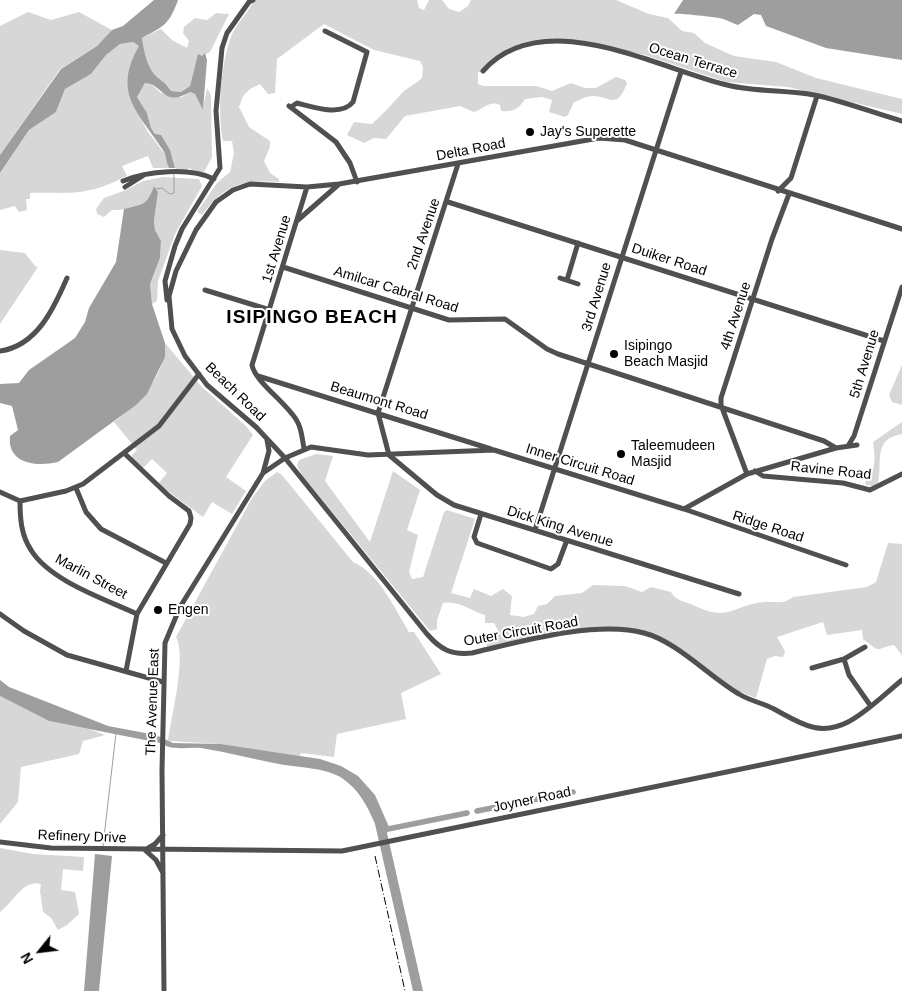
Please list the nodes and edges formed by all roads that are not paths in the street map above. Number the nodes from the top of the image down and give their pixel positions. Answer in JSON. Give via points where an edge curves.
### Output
{"nodes":[{"id":1,"x":250,"y":1,"type":"edge"},
{"id":2,"x":325,"y":31,"type":"dead end"},
{"id":3,"x":483,"y":71,"type":"dead end"},
{"id":4,"x":682,"y":72,"type":"junction"},
{"id":5,"x":817,"y":96,"type":"junction"},
{"id":6,"x":902,"y":121,"type":"edge"},
{"id":7,"x":654,"y":151,"type":"junction"},
{"id":8,"x":458,"y":164,"type":"junction"},
{"id":9,"x":214,"y":179,"type":"junction"},
{"id":10,"x":357,"y":182,"type":"junction"},
{"id":11,"x":124,"y":184,"type":"dead end"},
{"id":12,"x":339,"y":184,"type":"junction"},
{"id":13,"x":308,"y":187,"type":"junction"},
{"id":14,"x":778,"y":191,"type":"junction"},
{"id":15,"x":789,"y":194,"type":"junction"},
{"id":16,"x":216,"y":202,"type":"joint"},
{"id":17,"x":448,"y":202,"type":"junction"},
{"id":18,"x":297,"y":221,"type":"junction"},
{"id":19,"x":902,"y":229,"type":"edge"},
{"id":20,"x":578,"y":243,"type":"junction"},
{"id":21,"x":621,"y":257,"type":"junction"},
{"id":22,"x":283,"y":266,"type":"junction"},
{"id":23,"x":67,"y":278,"type":"dead end"},
{"id":24,"x":560,"y":278,"type":"dead end"},
{"id":25,"x":567,"y":280,"type":"junction"},
{"id":26,"x":578,"y":284,"type":"dead end"},
{"id":27,"x":902,"y":287,"type":"edge"},
{"id":28,"x":205,"y":290,"type":"dead end"},
{"id":29,"x":753,"y":298,"type":"junction"},
{"id":30,"x":169,"y":308,"type":"junction"},
{"id":31,"x":411,"y":308,"type":"junction"},
{"id":32,"x":270,"y":310,"type":"junction"},
{"id":33,"x":884,"y":341,"type":"junction"},
{"id":34,"x":0,"y":351,"type":"edge"},
{"id":35,"x":588,"y":363,"type":"junction"},
{"id":36,"x":198,"y":374,"type":"junction"},
{"id":37,"x":257,"y":376,"type":"junction"},
{"id":38,"x":721,"y":405,"type":"junction"},
{"id":39,"x":378,"y":413,"type":"junction"},
{"id":40,"x":267,"y":439,"type":"junction"},
{"id":41,"x":857,"y":445,"type":"dead end"},
{"id":42,"x":847,"y":446,"type":"junction"},
{"id":43,"x":304,"y":448,"type":"junction"},
{"id":44,"x":836,"y":448,"type":"junction"},
{"id":45,"x":494,"y":450,"type":"junction"},
{"id":46,"x":124,"y":453,"type":"junction"},
{"id":47,"x":389,"y":455,"type":"junction"},
{"id":48,"x":284,"y":458,"type":"junction"},
{"id":49,"x":555,"y":468,"type":"junction"},
{"id":50,"x":755,"y":471,"type":"junction"},
{"id":51,"x":263,"y":473,"type":"junction"},
{"id":52,"x":747,"y":474,"type":"junction"},
{"id":53,"x":902,"y":474,"type":"edge"},
{"id":54,"x":76,"y":488,"type":"junction"},
{"id":55,"x":0,"y":492,"type":"edge"},
{"id":56,"x":20,"y":501,"type":"junction"},
{"id":57,"x":684,"y":509,"type":"junction"},
{"id":58,"x":481,"y":514,"type":"junction"},
{"id":59,"x":535,"y":530,"type":"junction"},
{"id":60,"x":567,"y":540,"type":"junction"},
{"id":61,"x":166,"y":563,"type":"junction"},
{"id":62,"x":846,"y":564,"type":"dead end"},
{"id":63,"x":739,"y":594,"type":"dead end"},
{"id":64,"x":0,"y":614,"type":"edge"},
{"id":65,"x":137,"y":614,"type":"junction"},
{"id":66,"x":865,"y":647,"type":"dead end"},
{"id":67,"x":844,"y":659,"type":"junction"},
{"id":68,"x":812,"y":668,"type":"dead end"},
{"id":69,"x":126,"y":671,"type":"junction"},
{"id":70,"x":902,"y":680,"type":"edge"},
{"id":71,"x":163,"y":682,"type":"junction"},
{"id":72,"x":870,"y":705,"type":"junction"},
{"id":73,"x":902,"y":736,"type":"edge"},
{"id":74,"x":164,"y":835,"type":"junction"},
{"id":75,"x":0,"y":842,"type":"edge"},
{"id":76,"x":145,"y":850,"type":"junction"},
{"id":77,"x":164,"y":850,"type":"junction"},
{"id":78,"x":164,"y":874,"type":"junction"},
{"id":79,"x":164,"y":991,"type":"edge"}],
"edges":[{"from":1,"to":9,"type":"street","via":[[230,28],[222,48],[216,111],[220,160]]},
{"from":2,"to":10,"type":"street","via":[[367,52],[354,102],[343,108],[318,108],[297,103],[289,106],[336,142],[350,163]]},
{"from":3,"to":4,"type":"street","name":"Ocean Terrace","via":[[514,47],[550,42],[578,43],[642,57]]},
{"from":4,"to":5,"type":"street","name":"Ocean Terrace","via":[[735,87]]},
{"from":4,"to":7,"type":"street","name":"3rd Avenue"},
{"from":5,"to":6,"type":"street","name":"Ocean Terrace"},
{"from":5,"to":14,"type":"street","via":[[791,178]]},
{"from":7,"to":8,"type":"street","name":"Delta Road","via":[[608,137]]},
{"from":7,"to":14,"type":"street","name":"Delta Road"},
{"from":7,"to":21,"type":"street","name":"3rd Avenue"},
{"from":8,"to":10,"type":"street","name":"Delta Road"},
{"from":8,"to":17,"type":"street","name":"2nd Avenue"},
{"from":9,"to":11,"type":"street","via":[[166,171],[144,175]]},
{"from":9,"to":30,"type":"street","via":[[182,229],[175,246],[164,281]]},
{"from":10,"to":12,"type":"street","name":"Delta Road"},
{"from":12,"to":13,"type":"street","name":"Delta Road"},
{"from":12,"to":18,"type":"street"},
{"from":13,"to":16,"type":"street","name":"Delta Road","via":[[250,184],[232,190]]},
{"from":13,"to":18,"type":"street","name":"1st Avenue"},
{"from":14,"to":15,"type":"street","name":"Delta Road"},
{"from":15,"to":19,"type":"street","name":"Delta Road"},
{"from":15,"to":29,"type":"street","name":"4th Avenue"},
{"from":16,"to":30,"type":"street","name":"Beach Road","via":[[196,230],[176,271]]},
{"from":17,"to":20,"type":"street","name":"Duiker Road"},
{"from":17,"to":31,"type":"street","name":"2nd Avenue"},
{"from":18,"to":22,"type":"street","name":"1st Avenue"},
{"from":20,"to":21,"type":"street","name":"Duiker Road"},
{"from":20,"to":25,"type":"street"},
{"from":21,"to":29,"type":"street","name":"Duiker Road"},
{"from":21,"to":35,"type":"street","name":"3rd Avenue"},
{"from":22,"to":31,"type":"street","name":"Amilcar Cabral Road"},
{"from":22,"to":32,"type":"street","name":"1st Avenue"},
{"from":23,"to":34,"type":"street","via":[[39,329],[15,347]]},
{"from":24,"to":25,"type":"street"},
{"from":25,"to":26,"type":"street"},
{"from":27,"to":33,"type":"street","name":"5th Avenue"},
{"from":28,"to":32,"type":"street"},
{"from":29,"to":33,"type":"street","name":"Duiker Road"},
{"from":29,"to":38,"type":"street","name":"4th Avenue"},
{"from":30,"to":36,"type":"street","name":"Beach Road","via":[[177,340]]},
{"from":31,"to":35,"type":"street","name":"Amilcar Cabral Road","via":[[456,321],[505,319],[547,349]]},
{"from":31,"to":39,"type":"street","name":"2nd Avenue"},
{"from":32,"to":37,"type":"street","name":"1st Avenue","via":[[252,363]]},
{"from":33,"to":42,"type":"street","name":"5th Avenue","via":[[854,436]]},
{"from":35,"to":38,"type":"street","name":"Amilcar Cabral Road"},
{"from":35,"to":49,"type":"street","name":"3rd Avenue"},
{"from":36,"to":40,"type":"street","name":"Beach Road"},
{"from":36,"to":46,"type":"street","via":[[164,420]]},
{"from":37,"to":39,"type":"street","name":"Beaumont Road"},
{"from":37,"to":43,"type":"street","via":[[297,421]]},
{"from":38,"to":44,"type":"street","name":"Amilcar Cabral Road"},
{"from":38,"to":52,"type":"street"},
{"from":39,"to":45,"type":"street","name":"Beaumont Road"},
{"from":39,"to":47,"type":"street"},
{"from":40,"to":48,"type":"street","name":"Beach Road"},
{"from":40,"to":51,"type":"street","via":[[269,451]]},
{"from":41,"to":42,"type":"street"},
{"from":42,"to":44,"type":"street"},
{"from":43,"to":47,"type":"street","name":"Inner Circuit Road"},
{"from":43,"to":48,"type":"street","name":"Inner Circuit Road"},
{"from":44,"to":50,"type":"street"},
{"from":45,"to":47,"type":"street","name":"Inner Circuit Road"},
{"from":45,"to":49,"type":"street","name":"Inner Circuit Road"},
{"from":46,"to":54,"type":"street"},
{"from":46,"to":61,"type":"street","via":[[189,511],[191,521]]},
{"from":47,"to":58,"type":"street","name":"Dick King Avenue","via":[[445,501]]},
{"from":48,"to":51,"type":"street","name":"The Avenue East"},
{"from":48,"to":72,"type":"street","name":"Outer Circuit Road","via":[[426,634],[450,654],[472,654],[539,637],[623,628],[656,638],[740,694],[812,728],[849,722]]},
{"from":49,"to":57,"type":"street","name":"Inner Circuit Road"},
{"from":49,"to":59,"type":"street","name":"3rd Avenue"},
{"from":50,"to":52,"type":"street"},
{"from":50,"to":53,"type":"street","name":"Ravine Road","via":[[763,476],[843,483],[870,490]]},
{"from":51,"to":71,"type":"street","name":"The Avenue East","via":[[171,625],[165,642]]},
{"from":52,"to":57,"type":"street"},
{"from":54,"to":56,"type":"street"},
{"from":54,"to":61,"type":"street","via":[[86,512],[101,529]]},
{"from":55,"to":56,"type":"street"},
{"from":56,"to":65,"type":"street","name":"Marlin Street","via":[[24,537],[30,550],[43,564],[65,579]]},
{"from":57,"to":62,"type":"street","name":"Ridge Road"},
{"from":58,"to":59,"type":"street","name":"Dick King Avenue"},
{"from":58,"to":60,"type":"street","via":[[474,537],[477,544],[551,569],[558,564]]},
{"from":59,"to":60,"type":"street","name":"Dick King Avenue"},
{"from":60,"to":63,"type":"street","name":"Dick King Avenue"},
{"from":61,"to":65,"type":"street"},
{"from":64,"to":69,"type":"street","via":[[24,632],[67,655]]},
{"from":65,"to":69,"type":"street"},
{"from":66,"to":67,"type":"street"},
{"from":67,"to":68,"type":"street"},
{"from":67,"to":72,"type":"street","via":[[849,675]]},
{"from":69,"to":71,"type":"street"},
{"from":70,"to":72,"type":"street","name":"Outer Circuit Road"},
{"from":71,"to":74,"type":"street","name":"The Avenue East"},
{"from":73,"to":77,"type":"street","name":"Joyner Road","via":[[375,845],[327,852]]},
{"from":74,"to":76,"type":"street"},
{"from":74,"to":77,"type":"street","name":"The Avenue East"},
{"from":75,"to":76,"type":"street","name":"Refinery Drive","via":[[37,848]]},
{"from":76,"to":77,"type":"street","name":"Refinery Drive"},
{"from":76,"to":78,"type":"street"},
{"from":77,"to":78,"type":"street","name":"The Avenue East"},
{"from":78,"to":79,"type":"street","name":"The Avenue East"}]}
